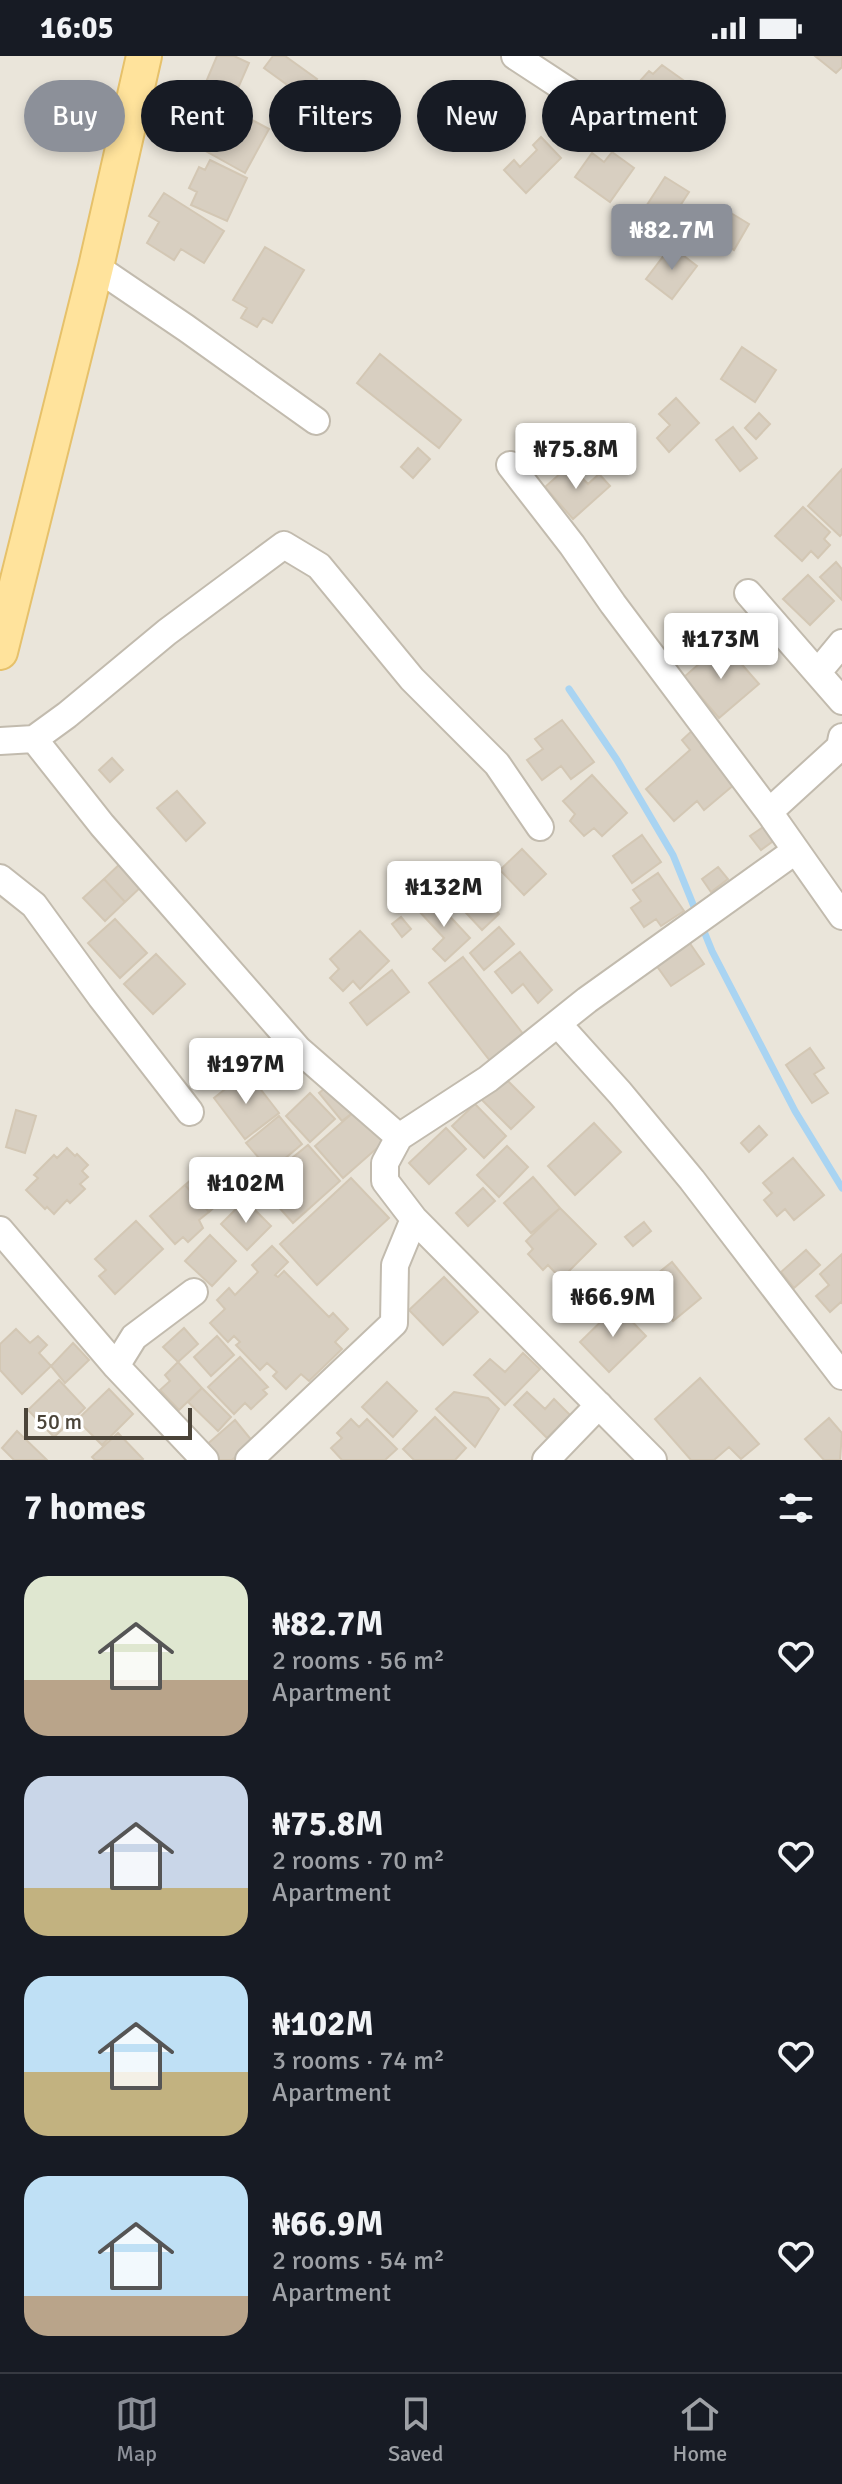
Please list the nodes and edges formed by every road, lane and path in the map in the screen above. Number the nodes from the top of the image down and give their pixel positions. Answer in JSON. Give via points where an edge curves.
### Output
{"nodes":[{"id":1,"x":144,"y":56,"type":"edge"},
{"id":2,"x":515,"y":56,"type":"edge"},
{"id":3,"x":552,"y":80,"type":"edge"},
{"id":4,"x":96,"y":267,"type":"junction"},
{"id":5,"x":316,"y":421,"type":"dead end"},
{"id":6,"x":510,"y":465,"type":"dead end"},
{"id":7,"x":8,"y":582,"type":"edge"},
{"id":8,"x":748,"y":593,"type":"dead end"},
{"id":9,"x":842,"y":643,"type":"edge"},
{"id":10,"x":0,"y":652,"type":"edge"},
{"id":11,"x":818,"y":672,"type":"junction"},
{"id":12,"x":842,"y":701,"type":"edge"},
{"id":13,"x":842,"y":737,"type":"edge"},
{"id":14,"x":34,"y":739,"type":"junction"},
{"id":15,"x":0,"y":741,"type":"edge"},
{"id":16,"x":769,"y":812,"type":"junction"},
{"id":17,"x":540,"y":827,"type":"dead end"},
{"id":18,"x":795,"y":851,"type":"junction"},
{"id":19,"x":0,"y":878,"type":"edge"},
{"id":20,"x":842,"y":916,"type":"edge"},
{"id":21,"x":558,"y":1024,"type":"junction"},
{"id":22,"x":190,"y":1112,"type":"dead end"},
{"id":23,"x":399,"y":1137,"type":"junction"},
{"id":24,"x":414,"y":1219,"type":"junction"},
{"id":25,"x":0,"y":1230,"type":"edge"},
{"id":26,"x":194,"y":1292,"type":"dead end"},
{"id":27,"x":116,"y":1366,"type":"junction"},
{"id":28,"x":842,"y":1376,"type":"edge"},
{"id":29,"x":599,"y":1405,"type":"junction"},
{"id":30,"x":205,"y":1460,"type":"edge"},
{"id":31,"x":249,"y":1460,"type":"edge"},
{"id":32,"x":546,"y":1460,"type":"edge"},
{"id":33,"x":653,"y":1460,"type":"edge"}],
"edges":[{"from":1,"to":4,"type":"main road"},
{"from":2,"to":3,"type":"street"},
{"from":4,"to":5,"type":"street"},
{"from":4,"to":7,"type":"main road"},
{"from":6,"to":16,"type":"street"},
{"from":7,"to":10,"type":"main road"},
{"from":8,"to":11,"type":"street"},
{"from":9,"to":11,"type":"street"},
{"from":11,"to":12,"type":"street"},
{"from":13,"to":16,"type":"street","via":[[840,747]]},
{"from":14,"to":15,"type":"street"},
{"from":14,"to":17,"type":"street","via":[[284,545],[319,566],[412,679],[497,764]]},
{"from":14,"to":23,"type":"street","via":[[298,1049]]},
{"from":16,"to":18,"type":"street"},
{"from":18,"to":20,"type":"street"},
{"from":18,"to":21,"type":"street"},
{"from":19,"to":22,"type":"street","via":[[34,905]]},
{"from":21,"to":23,"type":"street","via":[[488,1079]]},
{"from":21,"to":28,"type":"street","via":[[692,1180]]},
{"from":23,"to":24,"type":"street","via":[[385,1163],[385,1181]]},
{"from":24,"to":29,"type":"street"},
{"from":24,"to":31,"type":"street","via":[[395,1265],[394,1323]]},
{"from":25,"to":27,"type":"street"},
{"from":26,"to":27,"type":"street","via":[[134,1337]]},
{"from":27,"to":30,"type":"street"},
{"from":29,"to":32,"type":"street"},
{"from":29,"to":33,"type":"street"}]}
